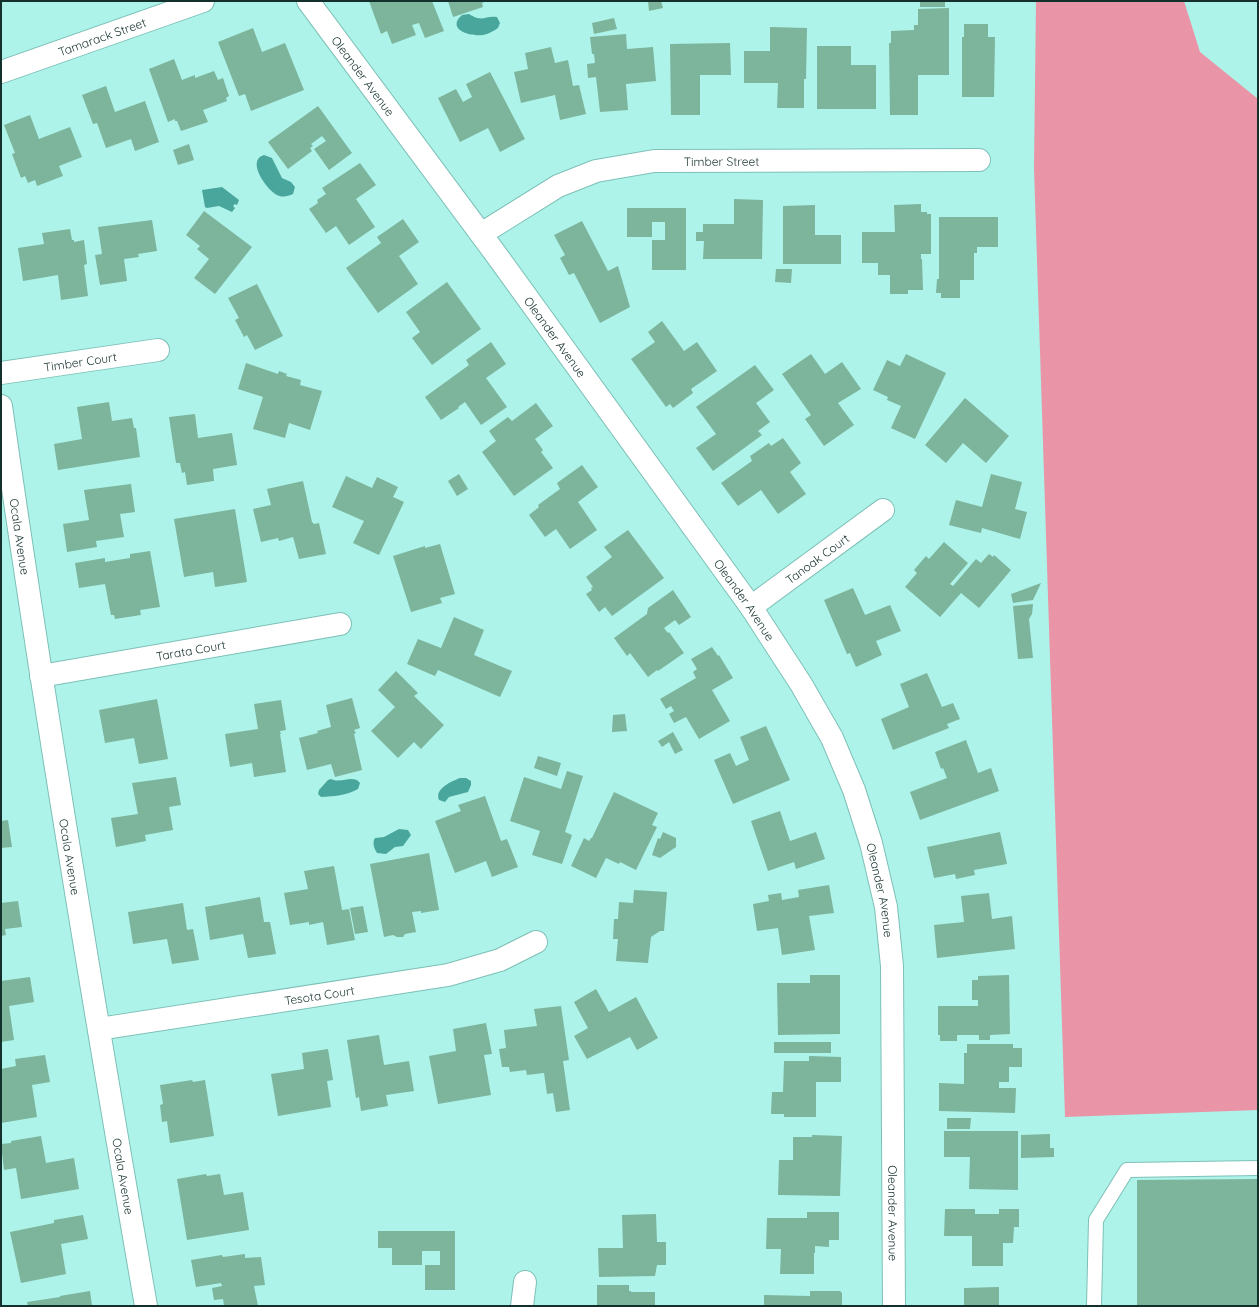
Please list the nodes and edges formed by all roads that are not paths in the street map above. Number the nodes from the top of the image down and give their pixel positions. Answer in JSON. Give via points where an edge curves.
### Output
{"nodes":[{"id":1,"x":203,"y":1,"type":"edge"},
{"id":2,"x":308,"y":1,"type":"edge"},
{"id":3,"x":1,"y":72,"type":"edge"},
{"id":4,"x":980,"y":160,"type":"dead end"},
{"id":5,"x":481,"y":234,"type":"junction"},
{"id":6,"x":158,"y":350,"type":"dead end"},
{"id":7,"x":1,"y":373,"type":"edge"},
{"id":8,"x":1,"y":406,"type":"edge"},
{"id":9,"x":883,"y":510,"type":"dead end"},
{"id":10,"x":751,"y":607,"type":"junction"},
{"id":11,"x":340,"y":624,"type":"dead end"},
{"id":12,"x":41,"y":676,"type":"junction"},
{"id":13,"x":536,"y":942,"type":"dead end"},
{"id":14,"x":98,"y":1029,"type":"junction"},
{"id":15,"x":1258,"y":1168,"type":"edge"},
{"id":16,"x":525,"y":1282,"type":"dead end"},
{"id":17,"x":146,"y":1306,"type":"edge"},
{"id":18,"x":522,"y":1306,"type":"edge"},
{"id":19,"x":894,"y":1306,"type":"edge"},
{"id":20,"x":1094,"y":1306,"type":"edge"}],
"edges":[{"from":1,"to":3,"type":"street","name":"Tamarack Street"},
{"from":2,"to":5,"type":"street","name":"Oleander Avenue"},
{"from":4,"to":5,"type":"street","name":"Timber Street","via":[[654,161],[596,171],[558,186]]},
{"from":5,"to":10,"type":"street","name":"Oleander Avenue"},
{"from":6,"to":7,"type":"street","name":"Timber Court"},
{"from":8,"to":12,"type":"street","name":"Ocala Avenue"},
{"from":9,"to":10,"type":"street","name":"Tanoak Court"},
{"from":10,"to":19,"type":"street","name":"Oleander Avenue","via":[[801,684],[832,738],[854,790],[871,843],[886,907],[892,966]]},
{"from":11,"to":12,"type":"street","name":"Tarata Court"},
{"from":12,"to":14,"type":"street","name":"Ocala Avenue"},
{"from":13,"to":14,"type":"street","name":"Tesota Court","via":[[500,960],[448,975]]},
{"from":14,"to":17,"type":"street","name":"Ocala Avenue"},
{"from":15,"to":20,"type":"lane","via":[[1127,1170],[1096,1220]]},
{"from":16,"to":18,"type":"street"}]}
